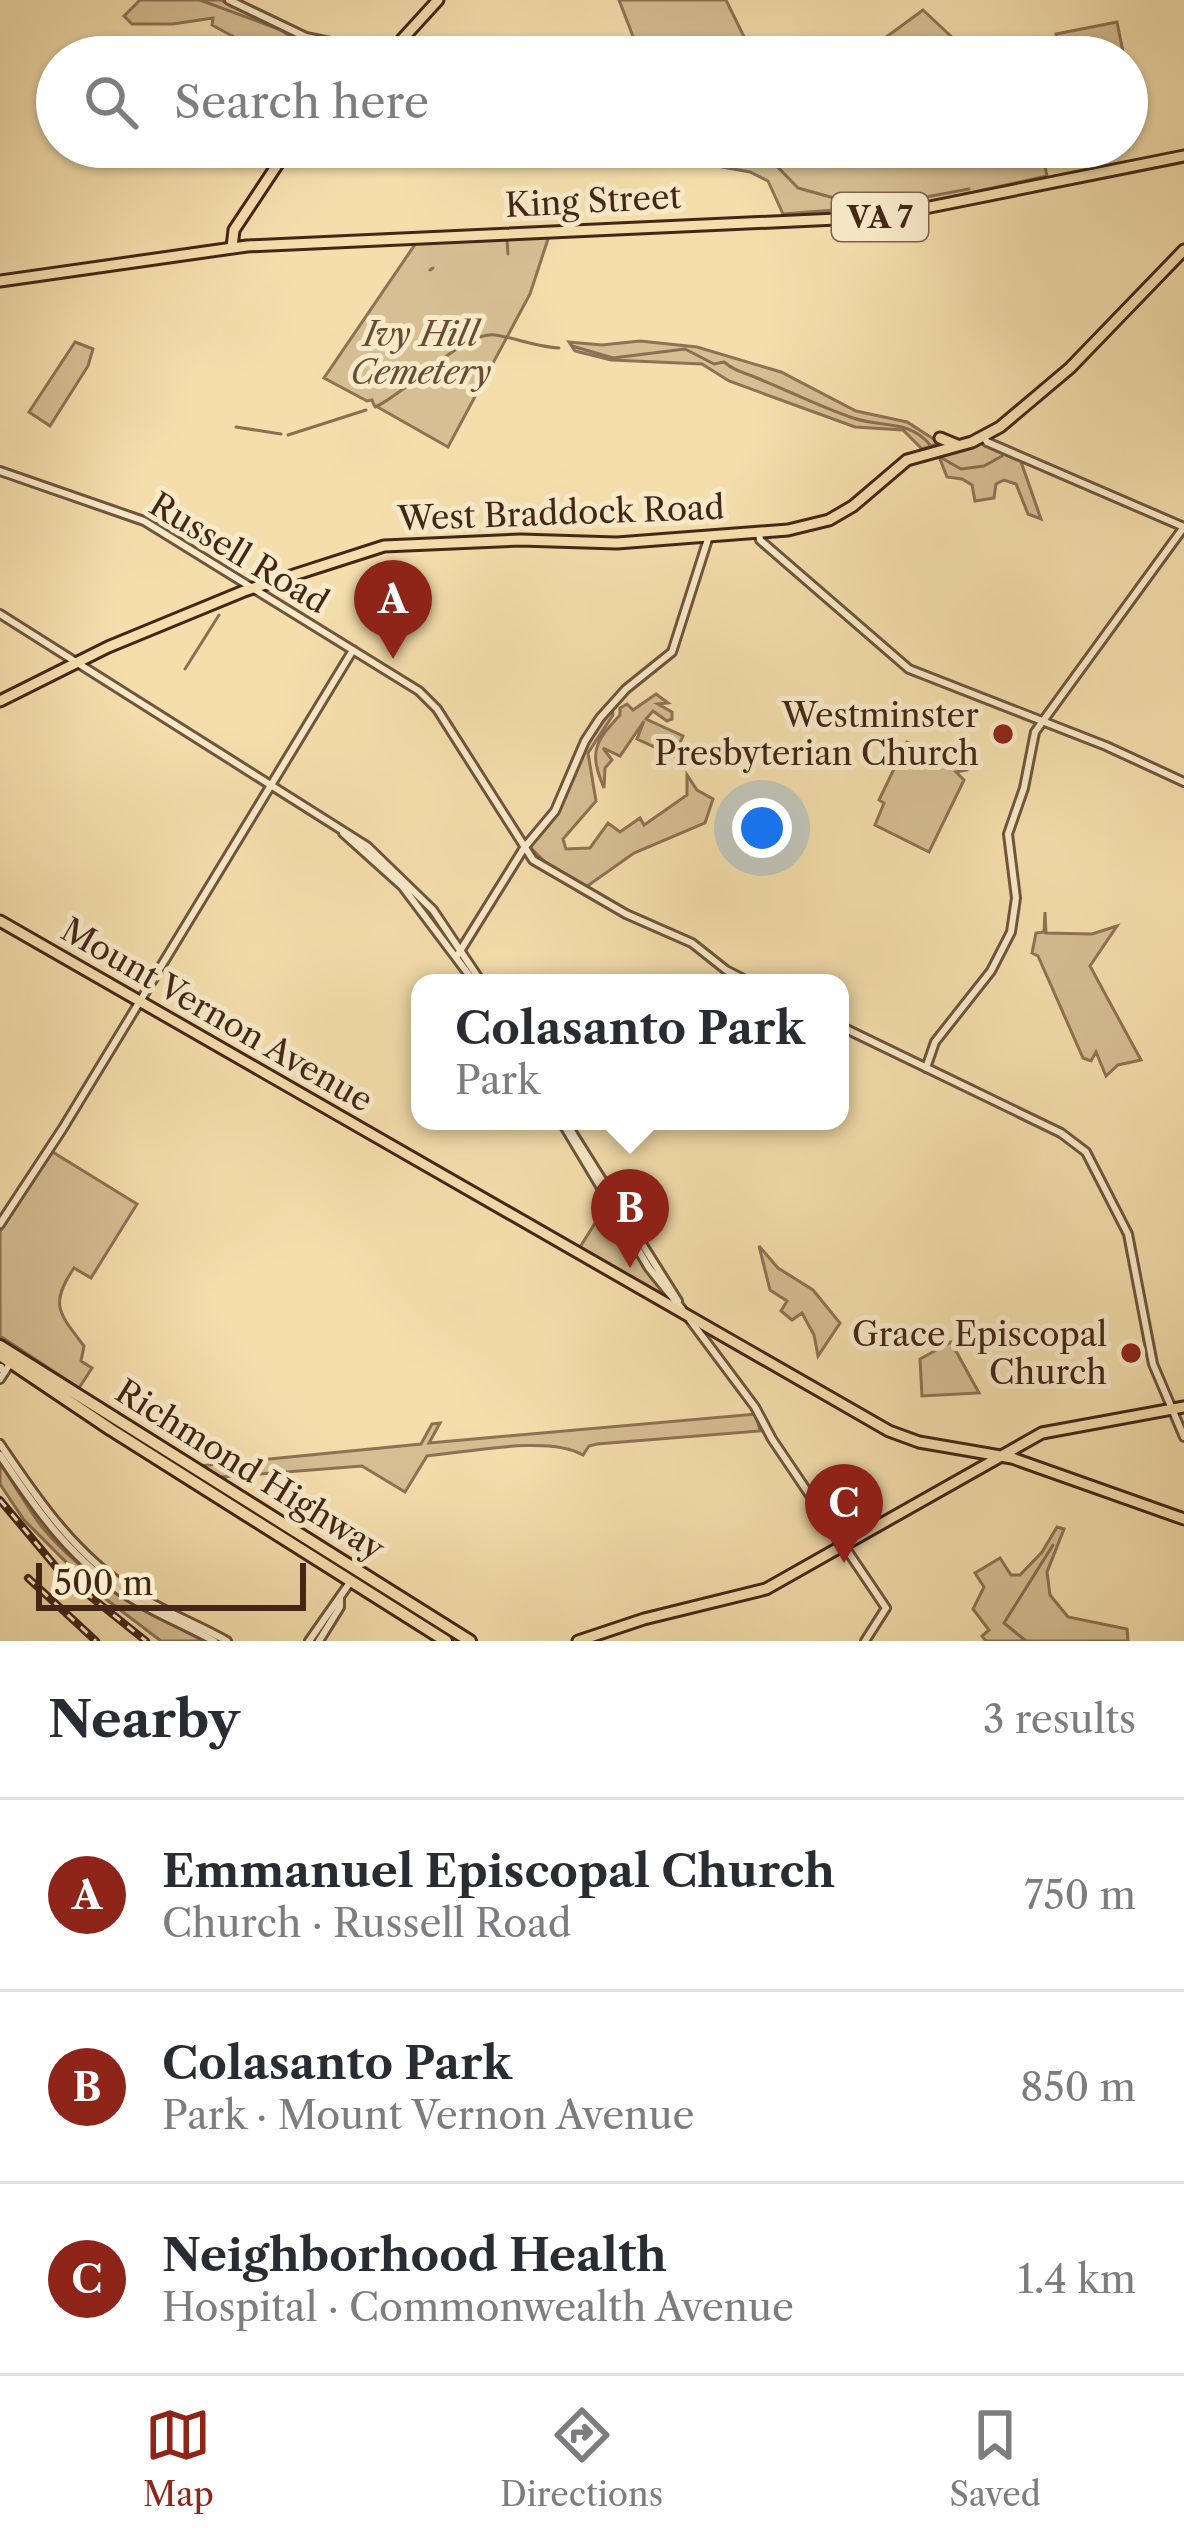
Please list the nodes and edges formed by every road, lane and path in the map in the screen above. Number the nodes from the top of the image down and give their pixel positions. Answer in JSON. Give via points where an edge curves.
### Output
{"nodes":[{"id":1,"x":229,"y":0,"type":"edge"},
{"id":2,"x":438,"y":0,"type":"edge"},
{"id":3,"x":305,"y":36,"type":"edge"},
{"id":4,"x":406,"y":36,"type":"edge"},
{"id":5,"x":1184,"y":155,"type":"edge"},
{"id":6,"x":1148,"y":162,"type":"edge"},
{"id":7,"x":275,"y":168,"type":"edge"},
{"id":8,"x":1120,"y":168,"type":"edge"},
{"id":9,"x":235,"y":228,"type":"junction"},
{"id":10,"x":255,"y":246,"type":"junction"},
{"id":11,"x":232,"y":248,"type":"junction"},
{"id":12,"x":216,"y":250,"type":"junction"},
{"id":13,"x":1184,"y":250,"type":"edge"},
{"id":14,"x":0,"y":281,"type":"edge"},
{"id":15,"x":984,"y":437,"type":"junction"},
{"id":16,"x":940,"y":438,"type":"dead end"},
{"id":17,"x":957,"y":446,"type":"junction"},
{"id":18,"x":0,"y":471,"type":"edge"},
{"id":19,"x":1184,"y":527,"type":"edge"},
{"id":20,"x":759,"y":532,"type":"junction"},
{"id":21,"x":709,"y":536,"type":"junction"},
{"id":22,"x":252,"y":588,"type":"junction"},
{"id":23,"x":0,"y":614,"type":"edge"},
{"id":24,"x":353,"y":650,"type":"junction"},
{"id":25,"x":78,"y":662,"type":"junction"},
{"id":26,"x":0,"y":701,"type":"edge"},
{"id":27,"x":1044,"y":721,"type":"junction"},
{"id":28,"x":1184,"y":782,"type":"edge"},
{"id":29,"x":270,"y":784,"type":"junction"},
{"id":30,"x":524,"y":848,"type":"junction"},
{"id":31,"x":0,"y":921,"type":"edge"},
{"id":32,"x":459,"y":952,"type":"junction"},
{"id":33,"x":473,"y":974,"type":"edge"},
{"id":34,"x":734,"y":974,"type":"edge"},
{"id":35,"x":139,"y":1001,"type":"junction"},
{"id":36,"x":849,"y":1030,"type":"edge"},
{"id":37,"x":926,"y":1068,"type":"junction"},
{"id":38,"x":569,"y":1130,"type":"edge"},
{"id":39,"x":0,"y":1224,"type":"edge"},
{"id":40,"x":688,"y":1316,"type":"junction"},
{"id":41,"x":3,"y":1357,"type":"edge"},
{"id":42,"x":0,"y":1379,"type":"edge"},
{"id":43,"x":76,"y":1391,"type":"junction"},
{"id":44,"x":1184,"y":1407,"type":"edge"},
{"id":45,"x":1170,"y":1409,"type":"junction"},
{"id":46,"x":1184,"y":1437,"type":"edge"},
{"id":47,"x":0,"y":1444,"type":"edge"},
{"id":48,"x":0,"y":1455,"type":"edge"},
{"id":49,"x":999,"y":1455,"type":"junction"},
{"id":50,"x":1184,"y":1519,"type":"edge"},
{"id":51,"x":844,"y":1546,"type":"junction"},
{"id":52,"x":354,"y":1576,"type":"junction"},
{"id":53,"x":340,"y":1598,"type":"junction"},
{"id":54,"x":214,"y":1641,"type":"edge"},
{"id":55,"x":227,"y":1641,"type":"edge"},
{"id":56,"x":308,"y":1641,"type":"edge"},
{"id":57,"x":319,"y":1641,"type":"edge"},
{"id":58,"x":446,"y":1641,"type":"edge"},
{"id":59,"x":470,"y":1641,"type":"edge"},
{"id":60,"x":578,"y":1641,"type":"edge"},
{"id":61,"x":866,"y":1641,"type":"edge"}],
"edges":[{"from":1,"to":3,"type":"street"},
{"from":2,"to":4,"type":"main road"},
{"from":5,"to":6,"type":"main road","name":"King Street","number":"VA 7"},
{"from":7,"to":9,"type":"main road"},
{"from":8,"to":10,"type":"main road","name":"King Street","number":"VA 7","via":[[880,217]]},
{"from":9,"to":10,"type":"main road","via":[[239,240]]},
{"from":9,"to":11,"type":"main road"},
{"from":9,"to":12,"type":"main road"},
{"from":10,"to":11,"type":"main road","name":"King Street","number":"VA 7"},
{"from":11,"to":12,"type":"main road","name":"King Street","number":"VA 7"},
{"from":12,"to":14,"type":"main road","name":"King Street","number":"VA 7"},
{"from":13,"to":15,"type":"main road","name":"West Braddock Road","via":[[1070,368]]},
{"from":15,"to":17,"type":"main road","name":"West Braddock Road"},
{"from":15,"to":19,"type":"street"},
{"from":16,"to":17,"type":"main road"},
{"from":17,"to":20,"type":"main road","name":"West Braddock Road","via":[[899,465],[830,520]]},
{"from":18,"to":22,"type":"street","name":"Russell Road","via":[[127,513]]},
{"from":19,"to":27,"type":"street"},
{"from":20,"to":21,"type":"main road","name":"West Braddock Road"},
{"from":20,"to":27,"type":"street","via":[[909,669]]},
{"from":21,"to":22,"type":"main road","name":"West Braddock Road","via":[[393,544]]},
{"from":21,"to":30,"type":"street","via":[[672,652],[600,718],[555,811]]},
{"from":22,"to":24,"type":"street","name":"Russell Road"},
{"from":22,"to":25,"type":"main road","name":"West Braddock Road"},
{"from":23,"to":25,"type":"street"},
{"from":24,"to":29,"type":"street"},
{"from":24,"to":30,"type":"street","name":"Russell Road","via":[[433,703]]},
{"from":25,"to":26,"type":"main road","name":"West Braddock Road"},
{"from":25,"to":29,"type":"street"},
{"from":27,"to":28,"type":"street"},
{"from":27,"to":37,"type":"street","via":[[1008,835],[1016,898],[1011,932],[935,1042]]},
{"from":29,"to":32,"type":"street","via":[[322,815],[398,882]]},
{"from":29,"to":35,"type":"street"},
{"from":30,"to":32,"type":"street"},
{"from":30,"to":34,"type":"street","name":"Russell Road","via":[[558,876],[686,939]]},
{"from":31,"to":35,"type":"main road","name":"Mount Vernon Avenue"},
{"from":32,"to":33,"type":"street"},
{"from":35,"to":39,"type":"street"},
{"from":35,"to":40,"type":"main road","name":"Mount Vernon Avenue"},
{"from":36,"to":37,"type":"street"},
{"from":37,"to":45,"type":"street","via":[[1086,1152],[1131,1244],[1149,1352]]},
{"from":38,"to":40,"type":"street"},
{"from":40,"to":49,"type":"main road","name":"Mount Vernon Avenue","via":[[889,1431]]},
{"from":40,"to":51,"type":"street"},
{"from":41,"to":42,"type":"street"},
{"from":41,"to":43,"type":"highway","name":"Richmond Highway"},
{"from":41,"to":43,"type":"highway","via":[[45,1366]]},
{"from":41,"to":52,"type":"highway","name":"Richmond Highway"},
{"from":43,"to":52,"type":"highway","name":"Richmond Highway"},
{"from":44,"to":45,"type":"main road"},
{"from":45,"to":46,"type":"street"},
{"from":45,"to":49,"type":"main road","via":[[1051,1430]]},
{"from":47,"to":55,"type":"street","via":[[92,1561]]},
{"from":48,"to":54,"type":"street","via":[[49,1526],[94,1572]]},
{"from":49,"to":50,"type":"main road","name":"Mount Vernon Avenue"},
{"from":49,"to":51,"type":"main road"},
{"from":51,"to":60,"type":"main road","via":[[766,1589]]},
{"from":51,"to":61,"type":"street","via":[[886,1608]]},
{"from":52,"to":53,"type":"street"},
{"from":52,"to":58,"type":"highway","name":"Richmond Highway"},
{"from":52,"to":59,"type":"highway","name":"Richmond Highway"},
{"from":53,"to":56,"type":"street"},
{"from":53,"to":57,"type":"street"}]}
